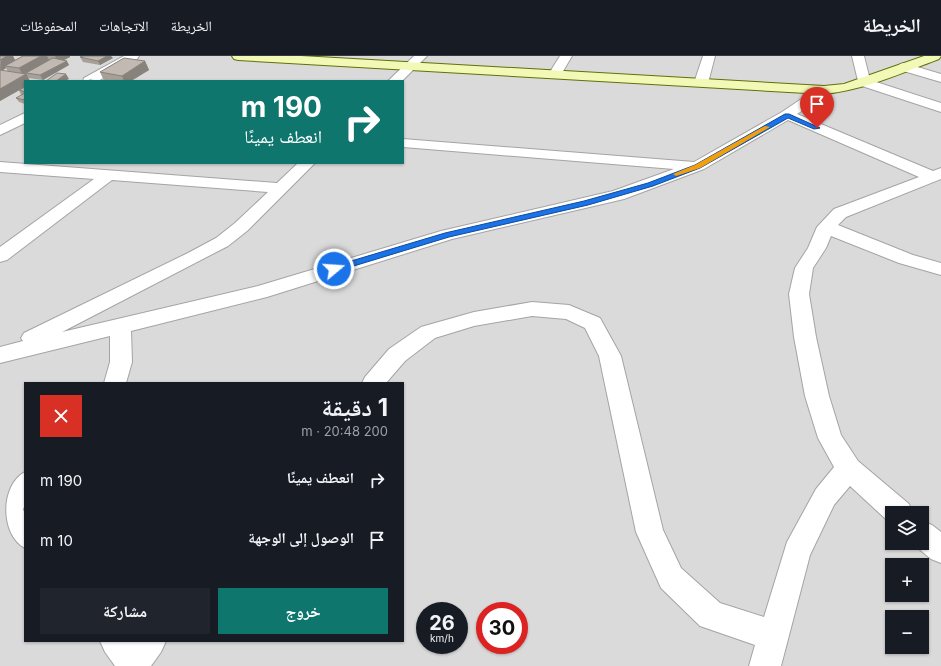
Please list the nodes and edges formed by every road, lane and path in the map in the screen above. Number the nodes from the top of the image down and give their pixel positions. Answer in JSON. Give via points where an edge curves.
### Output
{"nodes":[{"id":1,"x":133,"y":56,"type":"edge"},
{"id":2,"x":238,"y":56,"type":"edge"},
{"id":3,"x":421,"y":56,"type":"edge"},
{"id":4,"x":566,"y":56,"type":"edge"},
{"id":5,"x":709,"y":56,"type":"edge"},
{"id":6,"x":858,"y":56,"type":"edge"},
{"id":7,"x":935,"y":56,"type":"edge"},
{"id":8,"x":272,"y":57,"type":"edge"},
{"id":9,"x":410,"y":66,"type":"junction"},
{"id":10,"x":904,"y":67,"type":"junction"},
{"id":11,"x":554,"y":74,"type":"junction"},
{"id":12,"x":941,"y":78,"type":"edge"},
{"id":13,"x":91,"y":80,"type":"edge"},
{"id":14,"x":395,"y":80,"type":"edge"},
{"id":15,"x":701,"y":82,"type":"junction"},
{"id":16,"x":864,"y":82,"type":"junction"},
{"id":17,"x":824,"y":90,"type":"junction"},
{"id":18,"x":941,"y":108,"type":"edge"},
{"id":19,"x":787,"y":115,"type":"junction"},
{"id":20,"x":0,"y":116,"type":"edge"},
{"id":21,"x":24,"y":118,"type":"edge"},
{"id":22,"x":24,"y":119,"type":"edge"},
{"id":23,"x":0,"y":131,"type":"edge"},
{"id":24,"x":404,"y":143,"type":"edge"},
{"id":25,"x":306,"y":164,"type":"edge"},
{"id":26,"x":698,"y":166,"type":"junction"},
{"id":27,"x":0,"y":167,"type":"edge"},
{"id":28,"x":109,"y":175,"type":"junction"},
{"id":29,"x":937,"y":175,"type":"edge"},
{"id":30,"x":281,"y":188,"type":"junction"},
{"id":31,"x":826,"y":227,"type":"junction"},
{"id":32,"x":0,"y":256,"type":"edge"},
{"id":33,"x":941,"y":269,"type":"edge"},
{"id":34,"x":120,"y":325,"type":"junction"},
{"id":35,"x":0,"y":355,"type":"edge"},
{"id":36,"x":115,"y":382,"type":"edge"},
{"id":37,"x":374,"y":382,"type":"edge"},
{"id":38,"x":849,"y":469,"type":"junction"},
{"id":39,"x":24,"y":486,"type":"edge"},
{"id":40,"x":891,"y":506,"type":"edge"},
{"id":41,"x":24,"y":534,"type":"edge"},
{"id":42,"x":929,"y":540,"type":"edge"},
{"id":43,"x":941,"y":549,"type":"edge"},
{"id":44,"x":774,"y":636,"type":"junction"},
{"id":45,"x":766,"y":666,"type":"edge"}],
"edges":[{"from":1,"to":13,"type":"street"},
{"from":2,"to":8,"type":"street"},
{"from":3,"to":9,"type":"street"},
{"from":4,"to":11,"type":"street"},
{"from":5,"to":15,"type":"street"},
{"from":6,"to":16,"type":"street"},
{"from":7,"to":10,"type":"street"},
{"from":8,"to":9,"type":"street"},
{"from":9,"to":11,"type":"street"},
{"from":9,"to":14,"type":"street"},
{"from":10,"to":12,"type":"street"},
{"from":10,"to":16,"type":"street"},
{"from":11,"to":15,"type":"street"},
{"from":15,"to":17,"type":"street"},
{"from":16,"to":17,"type":"street","via":[[845,88]]},
{"from":16,"to":18,"type":"street"},
{"from":17,"to":19,"type":"street"},
{"from":19,"to":26,"type":"street"},
{"from":19,"to":29,"type":"street"},
{"from":20,"to":21,"type":"street"},
{"from":22,"to":23,"type":"street"},
{"from":24,"to":26,"type":"street"},
{"from":25,"to":30,"type":"street"},
{"from":26,"to":34,"type":"street","via":[[618,195],[447,235],[260,292]]},
{"from":27,"to":28,"type":"street"},
{"from":28,"to":30,"type":"street"},
{"from":28,"to":32,"type":"street"},
{"from":29,"to":31,"type":"street","via":[[840,213]]},
{"from":30,"to":35,"type":"street","via":[[222,242]]},
{"from":31,"to":33,"type":"street","via":[[906,259]]},
{"from":31,"to":38,"type":"street","via":[[804,268],[799,294],[817,396],[830,438]]},
{"from":34,"to":35,"type":"street"},
{"from":34,"to":36,"type":"street","via":[[122,345],[119,374]]},
{"from":37,"to":44,"type":"street","via":[[397,355],[428,332],[474,319],[532,309],[569,312],[593,323],[610,356],[650,532],[671,578],[711,615]]},
{"from":38,"to":40,"type":"street"},
{"from":38,"to":44,"type":"street","via":[[825,497],[797,552]]},
{"from":39,"to":41,"type":"street","via":[[10,507],[15,524]]},
{"from":42,"to":43,"type":"street"},
{"from":44,"to":45,"type":"street"}]}
